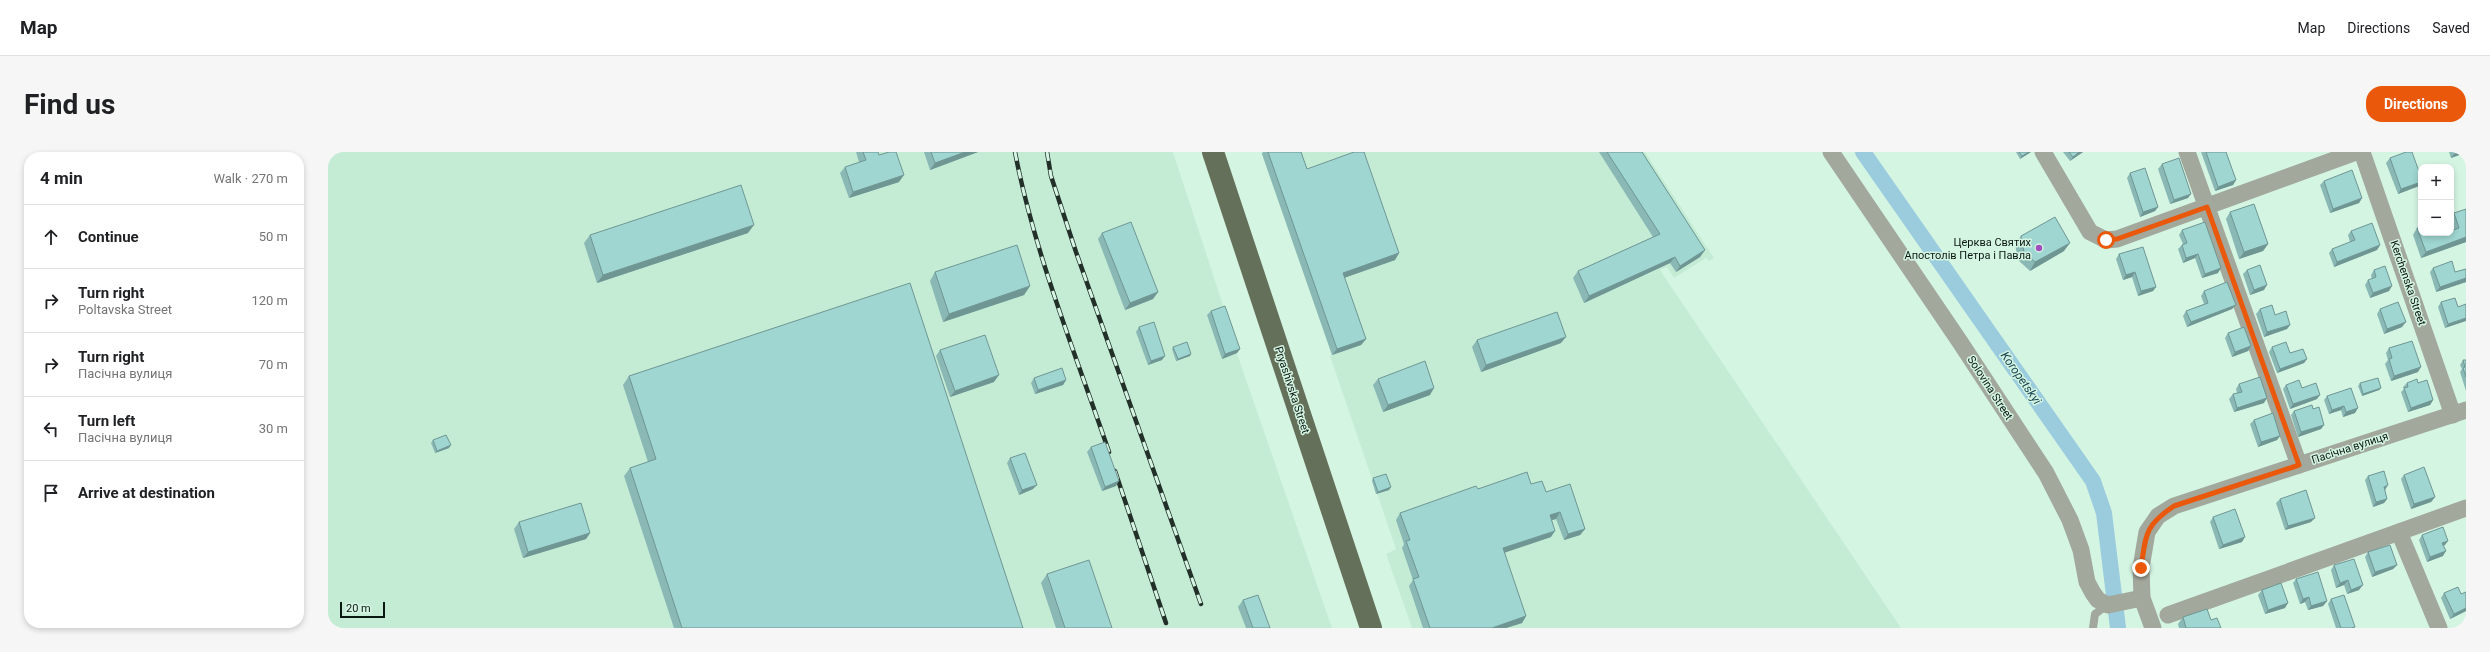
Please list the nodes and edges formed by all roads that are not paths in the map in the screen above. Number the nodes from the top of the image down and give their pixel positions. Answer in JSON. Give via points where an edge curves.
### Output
{"nodes":[{"id":1,"x":1213,"y":152,"type":"edge"},
{"id":2,"x":1831,"y":152,"type":"edge"},
{"id":3,"x":2043,"y":152,"type":"edge"},
{"id":4,"x":2188,"y":152,"type":"edge"},
{"id":5,"x":2356,"y":152,"type":"edge"},
{"id":6,"x":2362,"y":152,"type":"edge"},
{"id":7,"x":2207,"y":207,"type":"junction"},
{"id":8,"x":2460,"y":412,"type":"edge"},
{"id":9,"x":2299,"y":465,"type":"junction"},
{"id":10,"x":2466,"y":508,"type":"edge"},
{"id":11,"x":2399,"y":532,"type":"junction"},
{"id":12,"x":2134,"y":599,"type":"junction"},
{"id":13,"x":2108,"y":605,"type":"junction"},
{"id":14,"x":2168,"y":615,"type":"dead end"},
{"id":15,"x":1371,"y":628,"type":"edge"},
{"id":16,"x":2093,"y":628,"type":"edge"},
{"id":17,"x":2153,"y":628,"type":"edge"},
{"id":18,"x":2439,"y":628,"type":"edge"}],
"edges":[{"from":1,"to":15,"type":"main road","name":"Pryashivska Street"},
{"from":2,"to":13,"type":"street","name":"Solovina Street","via":[[2046,473],[2070,520],[2081,550],[2087,582],[2098,600]]},
{"from":3,"to":7,"type":"street","via":[[2090,232],[2102,239],[2117,239]]},
{"from":4,"to":7,"type":"street"},
{"from":5,"to":7,"type":"street"},
{"from":6,"to":8,"type":"street","name":"Kerchenska Street"},
{"from":7,"to":9,"type":"street"},
{"from":8,"to":9,"type":"street","name":"Пасічна вулиця"},
{"from":9,"to":12,"type":"street","name":"Пасічна вулиця","via":[[2174,506],[2158,516],[2147,532]]},
{"from":10,"to":11,"type":"street"},
{"from":11,"to":14,"type":"street"},
{"from":11,"to":18,"type":"street"},
{"from":12,"to":13,"type":"street"},
{"from":12,"to":17,"type":"street","name":"Пасічна вулиця"},
{"from":13,"to":16,"type":"lane","via":[[2095,614]]}]}
